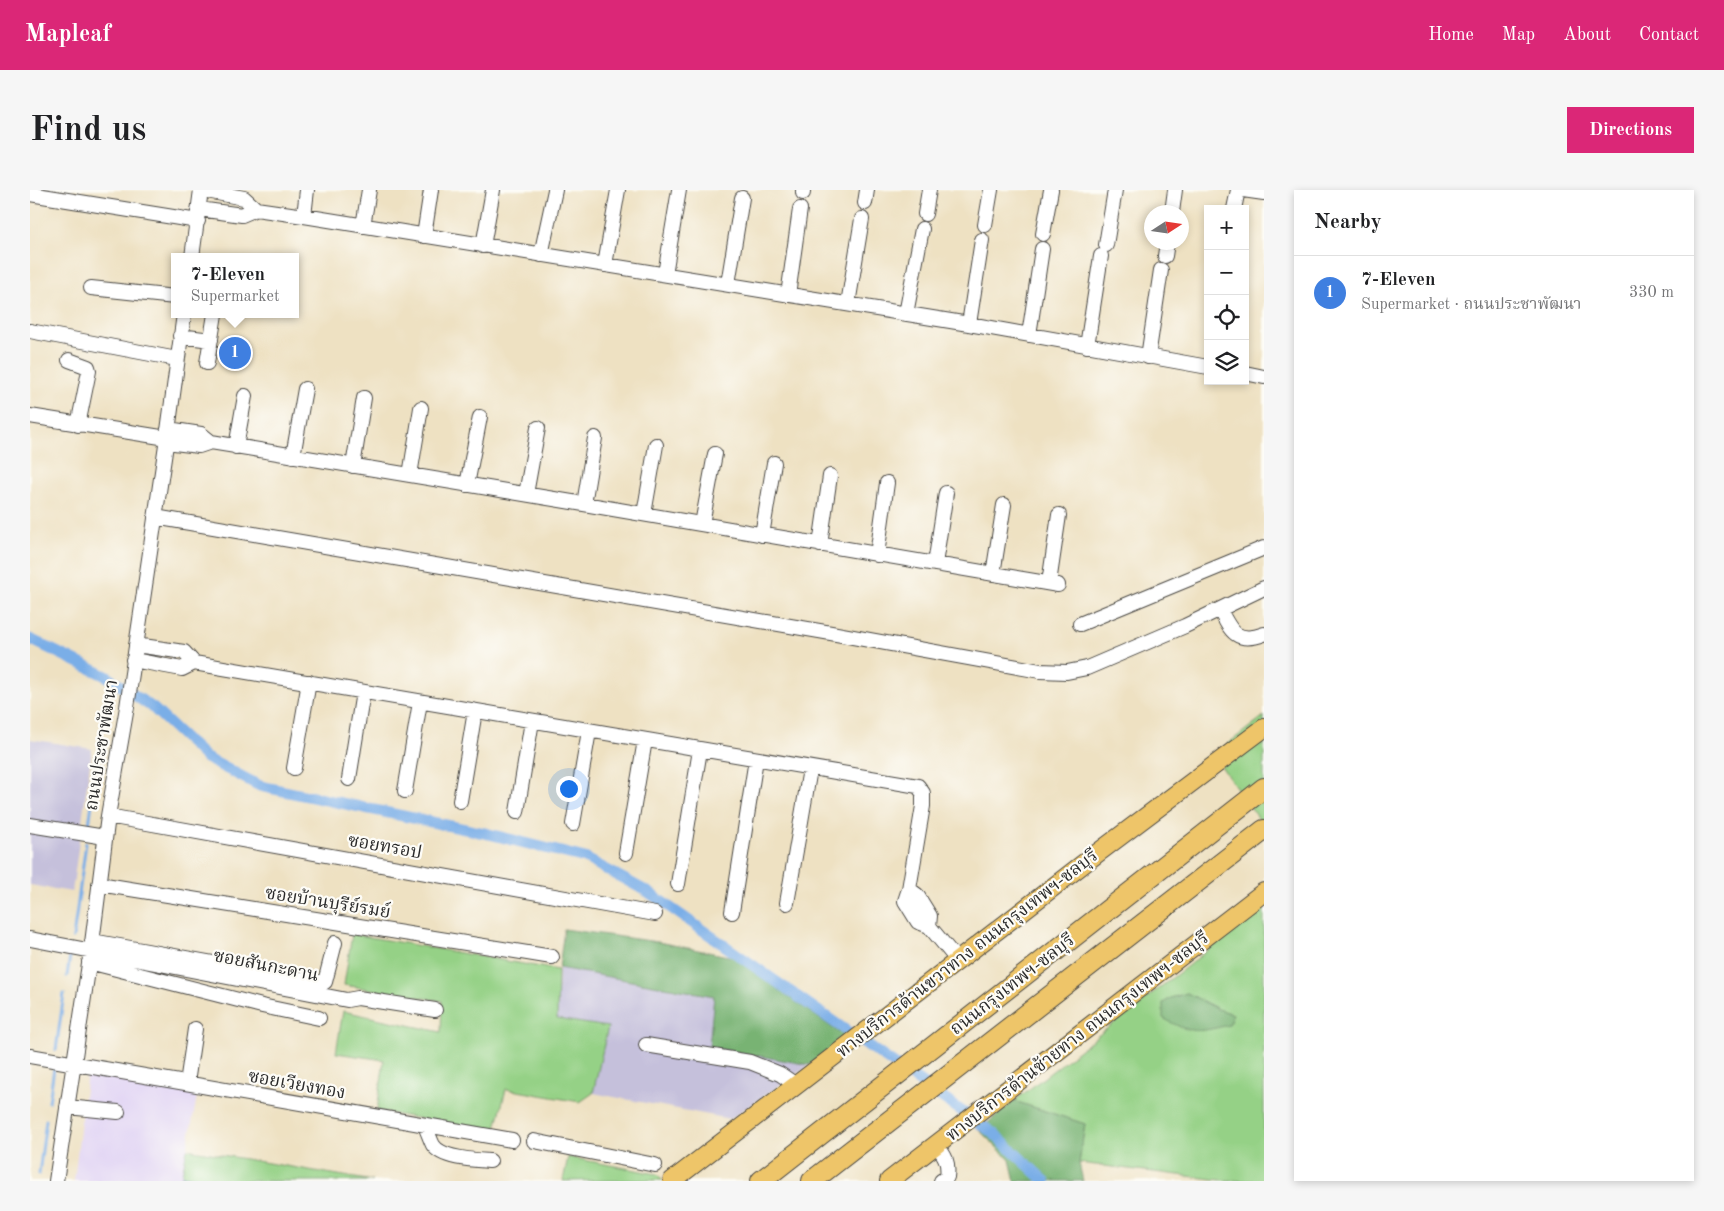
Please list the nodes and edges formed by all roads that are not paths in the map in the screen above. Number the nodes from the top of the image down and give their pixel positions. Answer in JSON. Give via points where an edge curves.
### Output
{"nodes":[{"id":1,"x":201,"y":190,"type":"edge"},
{"id":2,"x":307,"y":190,"type":"edge"},
{"id":3,"x":369,"y":190,"type":"edge"},
{"id":4,"x":431,"y":190,"type":"edge"},
{"id":5,"x":494,"y":190,"type":"edge"},
{"id":6,"x":555,"y":190,"type":"edge"},
{"id":7,"x":618,"y":190,"type":"edge"},
{"id":8,"x":679,"y":190,"type":"edge"},
{"id":9,"x":929,"y":190,"type":"edge"},
{"id":10,"x":991,"y":190,"type":"edge"},
{"id":11,"x":1051,"y":190,"type":"edge"},
{"id":12,"x":1115,"y":190,"type":"edge"},
{"id":13,"x":1175,"y":190,"type":"edge"},
{"id":14,"x":1238,"y":190,"type":"edge"},
{"id":15,"x":30,"y":194,"type":"edge"},
{"id":16,"x":66,"y":195,"type":"edge"},
{"id":17,"x":742,"y":198,"type":"dead end"},
{"id":18,"x":1173,"y":205,"type":"edge"},
{"id":19,"x":1235,"y":205,"type":"edge"},
{"id":20,"x":256,"y":209,"type":"junction"},
{"id":21,"x":800,"y":209,"type":"dead end"},
{"id":22,"x":926,"y":214,"type":"dead end"},
{"id":23,"x":198,"y":215,"type":"junction"},
{"id":24,"x":304,"y":216,"type":"junction"},
{"id":25,"x":862,"y":218,"type":"dead end"},
{"id":26,"x":985,"y":224,"type":"dead end"},
{"id":27,"x":363,"y":226,"type":"junction"},
{"id":28,"x":922,"y":229,"type":"dead end"},
{"id":29,"x":1044,"y":234,"type":"dead end"},
{"id":30,"x":424,"y":236,"type":"junction"},
{"id":31,"x":982,"y":240,"type":"dead end"},
{"id":32,"x":483,"y":246,"type":"junction"},
{"id":33,"x":1042,"y":249,"type":"dead end"},
{"id":34,"x":193,"y":253,"type":"edge"},
{"id":35,"x":541,"y":255,"type":"junction"},
{"id":36,"x":605,"y":265,"type":"junction"},
{"id":37,"x":1162,"y":270,"type":"dead end"},
{"id":38,"x":665,"y":274,"type":"junction"},
{"id":39,"x":728,"y":284,"type":"junction"},
{"id":40,"x":91,"y":288,"type":"dead end"},
{"id":41,"x":788,"y":295,"type":"junction"},
{"id":42,"x":171,"y":297,"type":"edge"},
{"id":43,"x":848,"y":304,"type":"junction"},
{"id":44,"x":906,"y":314,"type":"junction"},
{"id":45,"x":183,"y":318,"type":"edge"},
{"id":46,"x":214,"y":318,"type":"edge"},
{"id":47,"x":968,"y":324,"type":"junction"},
{"id":48,"x":30,"y":331,"type":"edge"},
{"id":49,"x":1028,"y":335,"type":"junction"},
{"id":50,"x":180,"y":336,"type":"junction"},
{"id":51,"x":211,"y":340,"type":"junction"},
{"id":52,"x":1087,"y":346,"type":"junction"},
{"id":53,"x":1148,"y":357,"type":"junction"},
{"id":54,"x":177,"y":359,"type":"junction"},
{"id":55,"x":69,"y":360,"type":"dead end"},
{"id":56,"x":207,"y":363,"type":"dead end"},
{"id":57,"x":1204,"y":366,"type":"edge"},
{"id":58,"x":1249,"y":375,"type":"edge"},
{"id":59,"x":1264,"y":377,"type":"edge"},
{"id":60,"x":305,"y":389,"type":"dead end"},
{"id":61,"x":244,"y":396,"type":"dead end"},
{"id":62,"x":364,"y":398,"type":"dead end"},
{"id":63,"x":421,"y":408,"type":"dead end"},
{"id":64,"x":30,"y":416,"type":"edge"},
{"id":65,"x":480,"y":418,"type":"dead end"},
{"id":66,"x":78,"y":425,"type":"junction"},
{"id":67,"x":538,"y":428,"type":"dead end"},
{"id":68,"x":167,"y":436,"type":"junction"},
{"id":69,"x":595,"y":438,"type":"dead end"},
{"id":70,"x":656,"y":445,"type":"dead end"},
{"id":71,"x":236,"y":447,"type":"junction"},
{"id":72,"x":715,"y":454,"type":"dead end"},
{"id":73,"x":293,"y":456,"type":"junction"},
{"id":74,"x":774,"y":463,"type":"dead end"},
{"id":75,"x":353,"y":466,"type":"junction"},
{"id":76,"x":410,"y":475,"type":"junction"},
{"id":77,"x":830,"y":476,"type":"dead end"},
{"id":78,"x":887,"y":483,"type":"dead end"},
{"id":79,"x":467,"y":485,"type":"junction"},
{"id":80,"x":946,"y":493,"type":"dead end"},
{"id":81,"x":526,"y":494,"type":"junction"},
{"id":82,"x":584,"y":504,"type":"junction"},
{"id":83,"x":1004,"y":505,"type":"dead end"},
{"id":84,"x":644,"y":514,"type":"junction"},
{"id":85,"x":1059,"y":515,"type":"dead end"},
{"id":86,"x":155,"y":517,"type":"junction"},
{"id":87,"x":702,"y":524,"type":"junction"},
{"id":88,"x":762,"y":535,"type":"junction"},
{"id":89,"x":820,"y":545,"type":"junction"},
{"id":90,"x":1264,"y":548,"type":"edge"},
{"id":91,"x":877,"y":555,"type":"junction"},
{"id":92,"x":935,"y":564,"type":"junction"},
{"id":93,"x":993,"y":574,"type":"junction"},
{"id":94,"x":1264,"y":588,"type":"edge"},
{"id":95,"x":1220,"y":610,"type":"junction"},
{"id":96,"x":1080,"y":624,"type":"dead end"},
{"id":97,"x":1264,"y":634,"type":"edge"},
{"id":98,"x":136,"y":644,"type":"junction"},
{"id":99,"x":133,"y":660,"type":"junction"},
{"id":100,"x":194,"y":663,"type":"junction"},
{"id":101,"x":309,"y":682,"type":"junction"},
{"id":102,"x":363,"y":692,"type":"junction"},
{"id":103,"x":420,"y":702,"type":"junction"},
{"id":104,"x":475,"y":711,"type":"junction"},
{"id":105,"x":532,"y":721,"type":"junction"},
{"id":106,"x":1264,"y":728,"type":"edge"},
{"id":107,"x":589,"y":731,"type":"junction"},
{"id":108,"x":645,"y":740,"type":"junction"},
{"id":109,"x":700,"y":750,"type":"junction"},
{"id":110,"x":756,"y":760,"type":"junction"},
{"id":111,"x":294,"y":768,"type":"dead end"},
{"id":112,"x":810,"y":769,"type":"junction"},
{"id":113,"x":349,"y":780,"type":"dead end"},
{"id":114,"x":405,"y":791,"type":"dead end"},
{"id":115,"x":1257,"y":793,"type":"edge"},
{"id":116,"x":460,"y":800,"type":"dead end"},
{"id":117,"x":517,"y":812,"type":"dead end"},
{"id":118,"x":108,"y":816,"type":"junction"},
{"id":119,"x":573,"y":824,"type":"dead end"},
{"id":120,"x":30,"y":825,"type":"edge"},
{"id":121,"x":1257,"y":835,"type":"edge"},
{"id":122,"x":105,"y":837,"type":"junction"},
{"id":123,"x":626,"y":853,"type":"dead end"},
{"id":124,"x":99,"y":884,"type":"junction"},
{"id":125,"x":678,"y":884,"type":"dead end"},
{"id":126,"x":1264,"y":892,"type":"edge"},
{"id":127,"x":787,"y":903,"type":"dead end"},
{"id":128,"x":732,"y":912,"type":"dead end"},
{"id":129,"x":655,"y":914,"type":"dead end"},
{"id":130,"x":30,"y":939,"type":"edge"},
{"id":131,"x":335,"y":943,"type":"dead end"},
{"id":132,"x":90,"y":951,"type":"junction"},
{"id":133,"x":552,"y":957,"type":"dead end"},
{"id":134,"x":958,"y":961,"type":"junction"},
{"id":135,"x":435,"y":1010,"type":"dead end"},
{"id":136,"x":319,"y":1018,"type":"dead end"},
{"id":137,"x":195,"y":1029,"type":"dead end"},
{"id":138,"x":646,"y":1045,"type":"dead end"},
{"id":139,"x":30,"y":1056,"type":"edge"},
{"id":140,"x":75,"y":1063,"type":"junction"},
{"id":141,"x":187,"y":1083,"type":"junction"},
{"id":142,"x":796,"y":1085,"type":"junction"},
{"id":143,"x":67,"y":1107,"type":"junction"},
{"id":144,"x":118,"y":1112,"type":"dead end"},
{"id":145,"x":425,"y":1126,"type":"junction"},
{"id":146,"x":512,"y":1140,"type":"dead end"},
{"id":147,"x":534,"y":1141,"type":"dead end"},
{"id":148,"x":936,"y":1145,"type":"junction"},
{"id":149,"x":490,"y":1162,"type":"dead end"},
{"id":150,"x":655,"y":1165,"type":"dead end"},
{"id":151,"x":56,"y":1181,"type":"edge"},
{"id":152,"x":672,"y":1181,"type":"edge"},
{"id":153,"x":761,"y":1181,"type":"edge"},
{"id":154,"x":812,"y":1181,"type":"edge"},
{"id":155,"x":889,"y":1181,"type":"edge"},
{"id":156,"x":941,"y":1181,"type":"edge"}],
"edges":[{"from":1,"to":20,"type":"street","via":[[244,198]]},
{"from":1,"to":23,"type":"street"},
{"from":2,"to":24,"type":"street"},
{"from":3,"to":27,"type":"street"},
{"from":4,"to":30,"type":"street"},
{"from":5,"to":32,"type":"street"},
{"from":6,"to":35,"type":"street"},
{"from":7,"to":36,"type":"street"},
{"from":8,"to":38,"type":"street"},
{"from":9,"to":22,"type":"street"},
{"from":10,"to":26,"type":"street"},
{"from":11,"to":29,"type":"street"},
{"from":12,"to":52,"type":"street"},
{"from":13,"to":18,"type":"street"},
{"from":14,"to":19,"type":"street"},
{"from":15,"to":16,"type":"street"},
{"from":16,"to":23,"type":"street"},
{"from":17,"to":39,"type":"street"},
{"from":20,"to":23,"type":"street","via":[[242,214]]},
{"from":20,"to":24,"type":"street"},
{"from":21,"to":41,"type":"street"},
{"from":23,"to":34,"type":"street"},
{"from":24,"to":27,"type":"street"},
{"from":25,"to":43,"type":"street"},
{"from":27,"to":30,"type":"street"},
{"from":28,"to":44,"type":"street"},
{"from":30,"to":32,"type":"street"},
{"from":31,"to":47,"type":"street"},
{"from":32,"to":35,"type":"street"},
{"from":33,"to":49,"type":"street"},
{"from":35,"to":36,"type":"street"},
{"from":36,"to":38,"type":"street"},
{"from":37,"to":53,"type":"street"},
{"from":38,"to":39,"type":"street"},
{"from":39,"to":41,"type":"street"},
{"from":40,"to":42,"type":"street"},
{"from":41,"to":43,"type":"street"},
{"from":43,"to":44,"type":"street"},
{"from":44,"to":47,"type":"street"},
{"from":45,"to":50,"type":"street","name":"ถนนประชาพัฒนา"},
{"from":46,"to":51,"type":"street"},
{"from":47,"to":49,"type":"street"},
{"from":48,"to":54,"type":"street"},
{"from":49,"to":52,"type":"street"},
{"from":50,"to":51,"type":"street"},
{"from":50,"to":54,"type":"street","name":"ถนนประชาพัฒนา"},
{"from":51,"to":56,"type":"street"},
{"from":52,"to":53,"type":"street"},
{"from":53,"to":57,"type":"street"},
{"from":54,"to":68,"type":"street","name":"ถนนประชาพัฒนา"},
{"from":55,"to":66,"type":"street","via":[[88,367],[89,371]]},
{"from":58,"to":59,"type":"street"},
{"from":60,"to":73,"type":"street"},
{"from":61,"to":71,"type":"street"},
{"from":62,"to":75,"type":"street"},
{"from":63,"to":76,"type":"street"},
{"from":64,"to":66,"type":"street"},
{"from":65,"to":79,"type":"street"},
{"from":66,"to":68,"type":"street"},
{"from":67,"to":81,"type":"street"},
{"from":68,"to":71,"type":"street","via":[[201,434],[211,442]]},
{"from":68,"to":86,"type":"street","name":"ถนนประชาพัฒนา"},
{"from":69,"to":82,"type":"street"},
{"from":70,"to":84,"type":"street"},
{"from":71,"to":73,"type":"street"},
{"from":72,"to":87,"type":"street"},
{"from":73,"to":75,"type":"street"},
{"from":74,"to":88,"type":"street"},
{"from":75,"to":76,"type":"street"},
{"from":76,"to":79,"type":"street"},
{"from":77,"to":89,"type":"street"},
{"from":78,"to":91,"type":"street"},
{"from":79,"to":81,"type":"street"},
{"from":80,"to":92,"type":"street"},
{"from":81,"to":82,"type":"street"},
{"from":82,"to":84,"type":"street"},
{"from":83,"to":93,"type":"street"},
{"from":84,"to":87,"type":"street"},
{"from":85,"to":93,"type":"street","via":[[1054,584]]},
{"from":86,"to":95,"type":"street","via":[[1040,671],[1067,672],[1087,668]]},
{"from":86,"to":98,"type":"street","name":"ถนนประชาพัฒนา"},
{"from":87,"to":88,"type":"street"},
{"from":88,"to":89,"type":"street"},
{"from":89,"to":91,"type":"street"},
{"from":90,"to":96,"type":"street"},
{"from":91,"to":92,"type":"street"},
{"from":92,"to":93,"type":"street"},
{"from":94,"to":95,"type":"street"},
{"from":95,"to":97,"type":"street","via":[[1236,635],[1250,638]]},
{"from":98,"to":99,"type":"street","name":"ถนนประชาพัฒนา"},
{"from":98,"to":100,"type":"street","via":[[184,652]]},
{"from":99,"to":100,"type":"street","via":[[182,668]]},
{"from":99,"to":118,"type":"street","name":"ถนนประชาพัฒนา"},
{"from":100,"to":101,"type":"street"},
{"from":101,"to":102,"type":"street"},
{"from":101,"to":111,"type":"street"},
{"from":102,"to":103,"type":"street"},
{"from":102,"to":113,"type":"street"},
{"from":103,"to":104,"type":"street"},
{"from":103,"to":114,"type":"street"},
{"from":104,"to":105,"type":"street"},
{"from":104,"to":116,"type":"street"},
{"from":105,"to":107,"type":"street"},
{"from":105,"to":117,"type":"street"},
{"from":106,"to":134,"type":"main road","name":"ทางบริการด้านขวาทาง ถนนกรุงเทพฯ-ชลบุรี"},
{"from":107,"to":108,"type":"street"},
{"from":107,"to":119,"type":"street"},
{"from":108,"to":109,"type":"street"},
{"from":108,"to":123,"type":"street"},
{"from":109,"to":110,"type":"street"},
{"from":109,"to":125,"type":"street"},
{"from":110,"to":112,"type":"street"},
{"from":110,"to":128,"type":"street"},
{"from":112,"to":127,"type":"street"},
{"from":112,"to":134,"type":"street","via":[[918,786],[923,793],[923,806],[909,889],[917,895],[930,916],[929,926]]},
{"from":115,"to":153,"type":"highway","name":"ถนนกรุงเทพฯ-ชลบุรี"},
{"from":118,"to":122,"type":"street","name":"ถนนประชาพัฒนา"},
{"from":118,"to":129,"type":"street","name":"ซอยทรอป"},
{"from":120,"to":122,"type":"street"},
{"from":121,"to":154,"type":"highway","name":"ถนนกรุงเทพฯ-ชลบุรี"},
{"from":122,"to":124,"type":"street","name":"ถนนประชาพัฒนา"},
{"from":124,"to":132,"type":"street","name":"ถนนประชาพัฒนา"},
{"from":124,"to":133,"type":"street","name":"ซอยบ้านบุรีย์รมย์"},
{"from":126,"to":148,"type":"main road","name":"ทางบริการด้านซ้ายทาง ถนนกรุงเทพฯ-ชลบุรี"},
{"from":130,"to":132,"type":"street"},
{"from":131,"to":132,"type":"street","via":[[325,982]]},
{"from":132,"to":135,"type":"street","name":"ซอยสันกะดาน","via":[[347,1000],[358,998]]},
{"from":132,"to":136,"type":"street","via":[[262,1006]]},
{"from":132,"to":140,"type":"street","name":"ถนนประชาพัฒนา"},
{"from":134,"to":142,"type":"main road","name":"ทางบริการด้านขวาทาง ถนนกรุงเทพฯ-ชลบุรี"},
{"from":137,"to":141,"type":"street"},
{"from":138,"to":142,"type":"street","via":[[750,1062],[780,1074]]},
{"from":139,"to":140,"type":"street","name":"ซอยเวียงทอง"},
{"from":140,"to":141,"type":"street","name":"ซอยเวียงทอง"},
{"from":140,"to":143,"type":"street","name":"ถนนประชาพัฒนา"},
{"from":141,"to":145,"type":"street","name":"ซอยเวียงทอง"},
{"from":142,"to":152,"type":"main road","name":"ทางบริการด้านขวาทาง ถนนกรุงเทพฯ-ชลบุรี"},
{"from":143,"to":144,"type":"street"},
{"from":143,"to":151,"type":"street","name":"ถนนประชาพัฒนา"},
{"from":145,"to":146,"type":"street","name":"ซอยเวียงทอง"},
{"from":145,"to":149,"type":"street","via":[[434,1146],[442,1152]]},
{"from":147,"to":150,"type":"street"},
{"from":148,"to":155,"type":"main road","name":"ทางบริการด้านซ้ายทาง ถนนกรุงเทพฯ-ชลบุรี"},
{"from":148,"to":156,"type":"street","via":[[946,1157],[948,1167],[947,1176]]}]}
